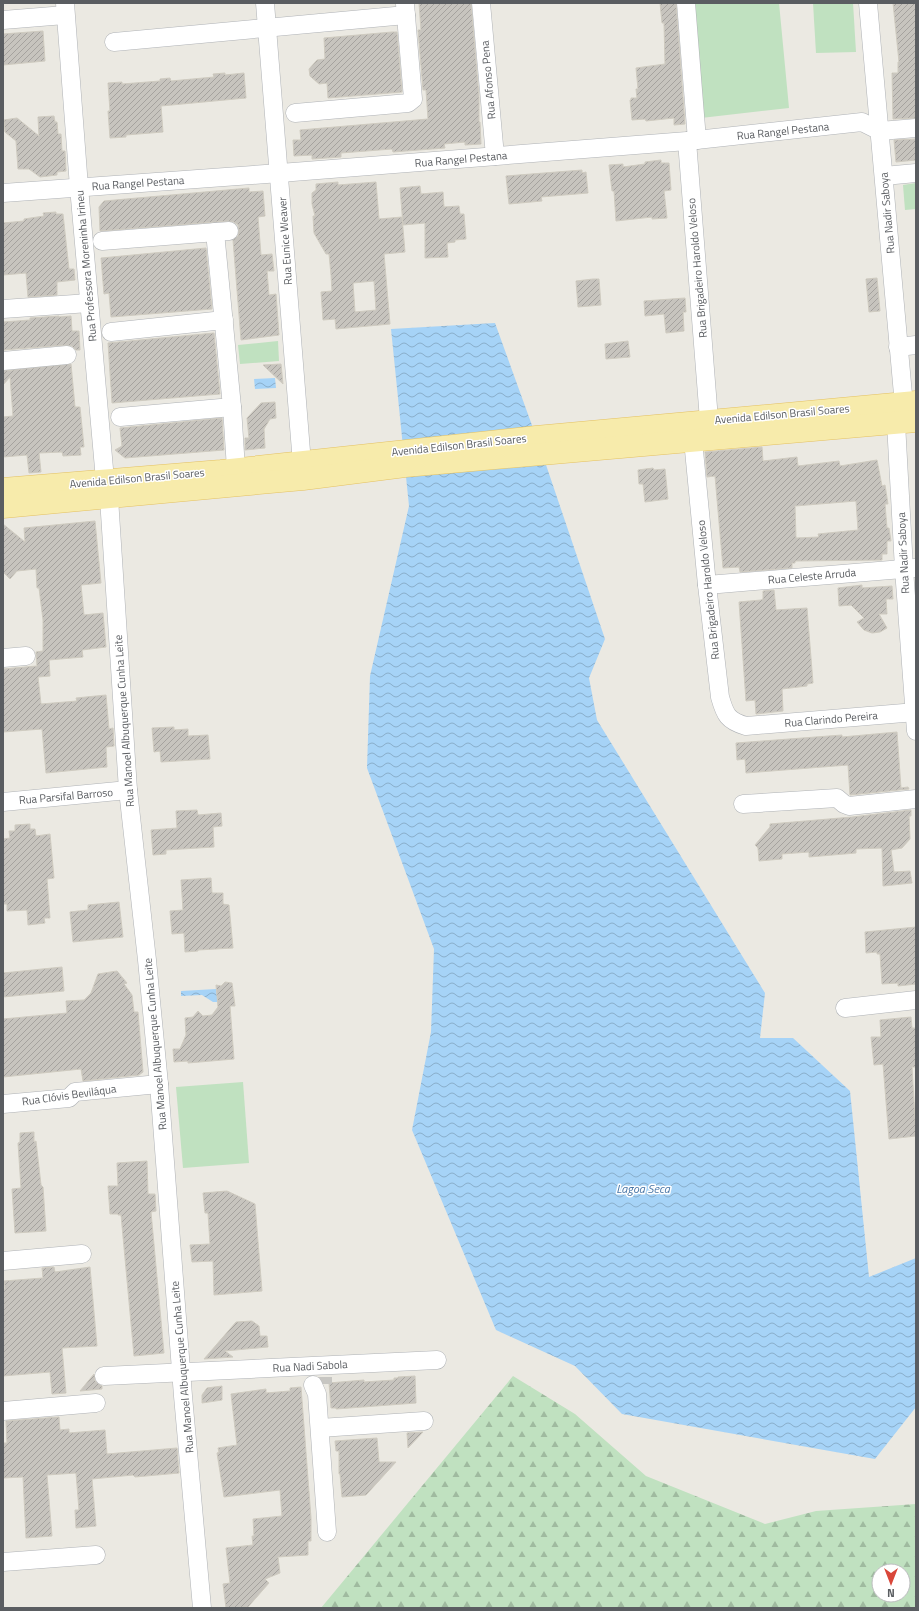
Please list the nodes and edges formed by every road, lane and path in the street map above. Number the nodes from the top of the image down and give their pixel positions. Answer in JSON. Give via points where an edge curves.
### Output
{"nodes":[{"id":1,"x":265,"y":3,"type":"edge"},
{"id":2,"x":481,"y":3,"type":"edge"},
{"id":3,"x":686,"y":3,"type":"edge"},
{"id":4,"x":868,"y":3,"type":"edge"},
{"id":5,"x":65,"y":9,"type":"edge"},
{"id":6,"x":406,"y":9,"type":"edge"},
{"id":7,"x":3,"y":20,"type":"edge"},
{"id":8,"x":268,"y":27,"type":"junction"},
{"id":9,"x":114,"y":42,"type":"dead end"},
{"id":10,"x":295,"y":113,"type":"dead end"},
{"id":11,"x":916,"y":128,"type":"edge"},
{"id":12,"x":880,"y":131,"type":"junction"},
{"id":13,"x":692,"y":140,"type":"junction"},
{"id":14,"x":495,"y":156,"type":"junction"},
{"id":15,"x":280,"y":173,"type":"junction"},
{"id":16,"x":916,"y":173,"type":"edge"},
{"id":17,"x":884,"y":176,"type":"junction"},
{"id":18,"x":79,"y":187,"type":"junction"},
{"id":19,"x":3,"y":194,"type":"edge"},
{"id":20,"x":102,"y":241,"type":"dead end"},
{"id":21,"x":90,"y":304,"type":"junction"},
{"id":22,"x":3,"y":309,"type":"edge"},
{"id":23,"x":224,"y":320,"type":"junction"},
{"id":24,"x":110,"y":332,"type":"dead end"},
{"id":25,"x":916,"y":346,"type":"edge"},
{"id":26,"x":898,"y":347,"type":"junction"},
{"id":27,"x":67,"y":355,"type":"dead end"},
{"id":28,"x":3,"y":362,"type":"edge"},
{"id":29,"x":232,"y":406,"type":"junction"},
{"id":30,"x":908,"y":414,"type":"edge"},
{"id":31,"x":120,"y":417,"type":"dead end"},
{"id":32,"x":709,"y":420,"type":"junction"},
{"id":33,"x":693,"y":440,"type":"junction"},
{"id":34,"x":539,"y":445,"type":"junction"},
{"id":35,"x":302,"y":470,"type":"junction"},
{"id":36,"x":226,"y":475,"type":"junction"},
{"id":37,"x":3,"y":489,"type":"edge"},
{"id":38,"x":107,"y":489,"type":"junction"},
{"id":39,"x":3,"y":508,"type":"edge"},
{"id":40,"x":910,"y":568,"type":"edge"},
{"id":41,"x":707,"y":585,"type":"junction"},
{"id":42,"x":26,"y":656,"type":"dead end"},
{"id":43,"x":3,"y":658,"type":"edge"},
{"id":44,"x":915,"y":712,"type":"edge"},
{"id":45,"x":746,"y":726,"type":"joint"},
{"id":46,"x":916,"y":732,"type":"edge"},
{"id":47,"x":128,"y":790,"type":"junction"},
{"id":48,"x":916,"y":799,"type":"edge"},
{"id":49,"x":3,"y":802,"type":"edge"},
{"id":50,"x":743,"y":804,"type":"dead end"},
{"id":51,"x":916,"y":1000,"type":"edge"},
{"id":52,"x":845,"y":1008,"type":"dead end"},
{"id":53,"x":159,"y":1084,"type":"junction"},
{"id":54,"x":3,"y":1104,"type":"edge"},
{"id":55,"x":82,"y":1254,"type":"dead end"},
{"id":56,"x":3,"y":1261,"type":"edge"},
{"id":57,"x":437,"y":1360,"type":"dead end"},
{"id":58,"x":182,"y":1372,"type":"junction"},
{"id":59,"x":104,"y":1376,"type":"dead end"},
{"id":60,"x":317,"y":1379,"type":"junction"},
{"id":61,"x":96,"y":1403,"type":"dead end"},
{"id":62,"x":3,"y":1411,"type":"edge"},
{"id":63,"x":424,"y":1421,"type":"dead end"},
{"id":64,"x":320,"y":1428,"type":"junction"},
{"id":65,"x":327,"y":1532,"type":"dead end"},
{"id":66,"x":96,"y":1554,"type":"dead end"},
{"id":67,"x":3,"y":1562,"type":"edge"},
{"id":68,"x":202,"y":1608,"type":"edge"}],
"edges":[{"from":1,"to":8,"type":"street","name":"Rua Eunice Weaver"},
{"from":2,"to":14,"type":"street","name":"Rua Afonso Pena"},
{"from":3,"to":13,"type":"street","name":"Rua Brigadeiro Haroldo Veloso"},
{"from":4,"to":12,"type":"street","name":"Rua Nadir Saboya"},
{"from":5,"to":7,"type":"street"},
{"from":5,"to":18,"type":"street","name":"Rua Professora Moreninha Irineu"},
{"from":6,"to":8,"type":"street"},
{"from":6,"to":10,"type":"street","via":[[413,99],[411,101]]},
{"from":8,"to":9,"type":"street"},
{"from":8,"to":15,"type":"street","name":"Rua Eunice Weaver"},
{"from":11,"to":12,"type":"street"},
{"from":12,"to":13,"type":"street","name":"Rua Rangel Pestana","via":[[862,122]]},
{"from":12,"to":17,"type":"street","name":"Rua Nadir Saboya"},
{"from":13,"to":14,"type":"street","name":"Rua Rangel Pestana"},
{"from":13,"to":32,"type":"street","name":"Rua Brigadeiro Haroldo Veloso"},
{"from":14,"to":15,"type":"street","name":"Rua Rangel Pestana"},
{"from":15,"to":18,"type":"street","name":"Rua Rangel Pestana"},
{"from":15,"to":35,"type":"street","name":"Rua Eunice Weaver"},
{"from":16,"to":17,"type":"street"},
{"from":17,"to":26,"type":"street","name":"Rua Nadir Saboya"},
{"from":18,"to":19,"type":"street","name":"Rua Rangel Pestana"},
{"from":18,"to":21,"type":"street","name":"Rua Professora Moreninha Irineu"},
{"from":20,"to":23,"type":"street","via":[[222,232]]},
{"from":21,"to":22,"type":"street"},
{"from":21,"to":38,"type":"street","name":"Rua Professora Moreninha Irineu"},
{"from":23,"to":24,"type":"street"},
{"from":23,"to":29,"type":"street"},
{"from":25,"to":26,"type":"street"},
{"from":26,"to":30,"type":"street","name":"Rua Nadir Saboya"},
{"from":27,"to":28,"type":"street"},
{"from":29,"to":31,"type":"street"},
{"from":29,"to":36,"type":"street"},
{"from":30,"to":32,"type":"main road","name":"Avenida Edilson Brasil Soares"},
{"from":30,"to":33,"type":"main road","name":"Avenida Edilson Brasil Soares"},
{"from":30,"to":40,"type":"street","name":"Rua Nadir Saboya"},
{"from":32,"to":34,"type":"main road","name":"Avenida Edilson Brasil Soares"},
{"from":33,"to":34,"type":"main road","name":"Avenida Edilson Brasil Soares"},
{"from":33,"to":41,"type":"street","name":"Rua Brigadeiro Haroldo Veloso"},
{"from":34,"to":35,"type":"main road","name":"Avenida Edilson Brasil Soares"},
{"from":35,"to":36,"type":"main road","name":"Avenida Edilson Brasil Soares"},
{"from":36,"to":38,"type":"main road","name":"Avenida Edilson Brasil Soares"},
{"from":37,"to":38,"type":"main road","name":"Avenida Edilson Brasil Soares"},
{"from":38,"to":39,"type":"main road","name":"Avenida Edilson Brasil Soares"},
{"from":38,"to":47,"type":"street","name":"Rua Manoel Albuquerque Cunha Leite"},
{"from":40,"to":41,"type":"street","name":"Rua Celeste Arruda"},
{"from":40,"to":44,"type":"street","name":"Rua Nadir Saboya"},
{"from":41,"to":45,"type":"street","name":"Rua Brigadeiro Haroldo Veloso","via":[[722,703],[729,719]]},
{"from":42,"to":43,"type":"street"},
{"from":44,"to":45,"type":"street","name":"Rua Clarindo Pereira"},
{"from":44,"to":46,"type":"street","name":"Rua Nadir Saboya"},
{"from":47,"to":49,"type":"street","name":"Rua Parsifal Barroso"},
{"from":47,"to":53,"type":"street","name":"Rua Manoel Albuquerque Cunha Leite"},
{"from":48,"to":50,"type":"street","via":[[849,806],[837,798]]},
{"from":51,"to":52,"type":"street"},
{"from":53,"to":54,"type":"street","name":"Rua Clóvis Beviláqua","via":[[75,1092],[69,1098]]},
{"from":53,"to":58,"type":"street","name":"Rua Manoel Albuquerque Cunha Leite"},
{"from":55,"to":56,"type":"street"},
{"from":57,"to":60,"type":"street","name":"Rua Nadi Sabola"},
{"from":58,"to":59,"type":"street","name":"Rua Nadi Sabola"},
{"from":58,"to":60,"type":"street","name":"Rua Nadi Sabola"},
{"from":58,"to":68,"type":"street","name":"Rua Manoel Albuquerque Cunha Leite"},
{"from":60,"to":64,"type":"street"},
{"from":61,"to":62,"type":"street"},
{"from":63,"to":64,"type":"street"},
{"from":64,"to":65,"type":"street"},
{"from":66,"to":67,"type":"street"}]}
